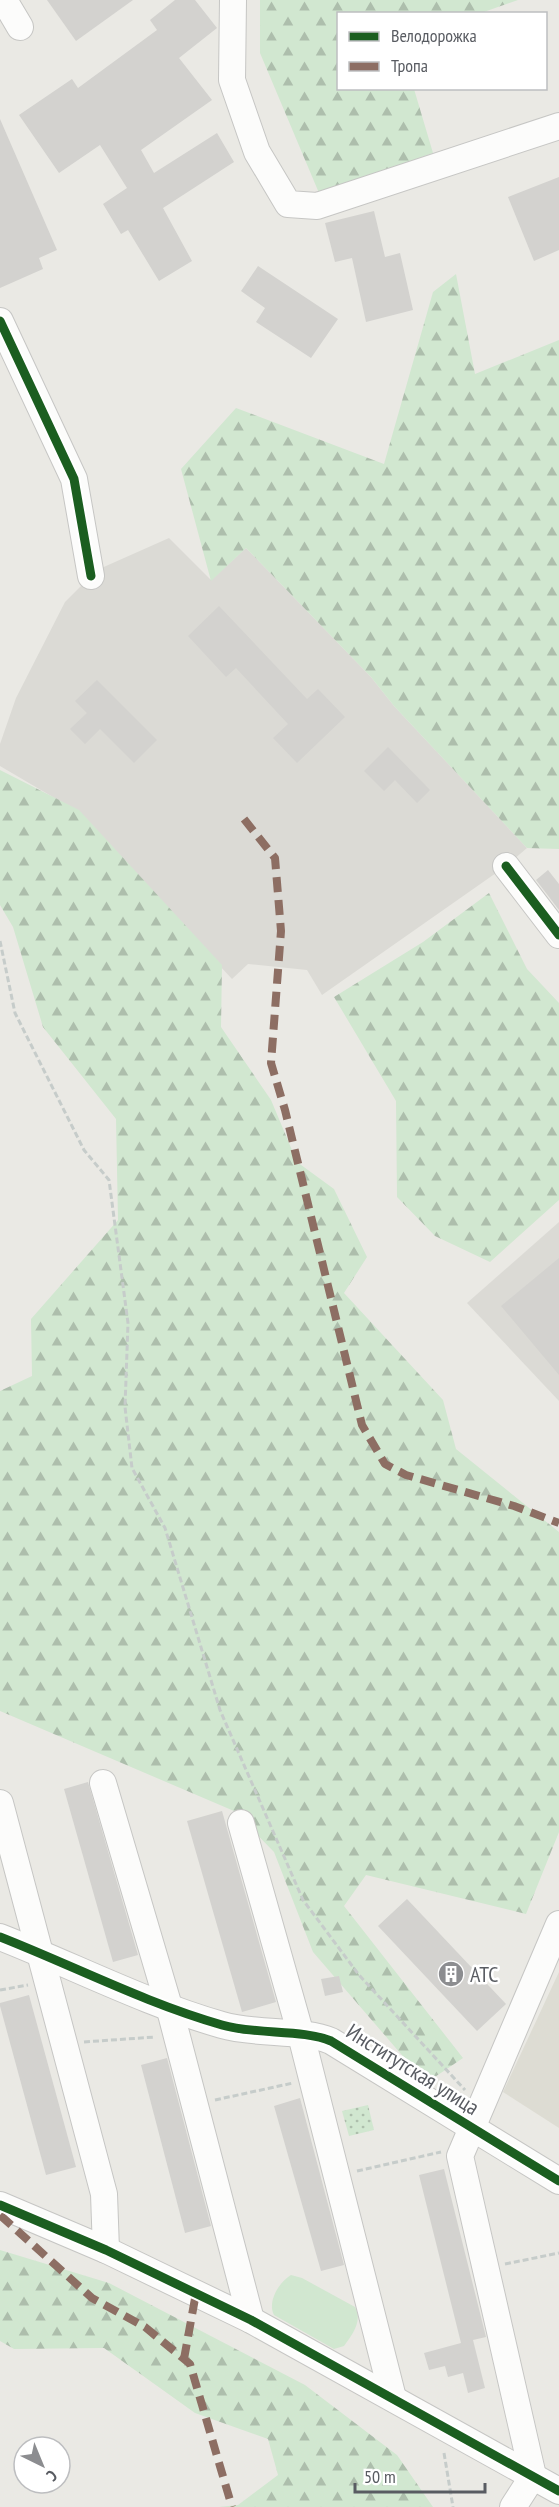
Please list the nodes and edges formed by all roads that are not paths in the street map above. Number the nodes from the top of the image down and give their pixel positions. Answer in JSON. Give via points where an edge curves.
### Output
{"nodes":[{"id":1,"x":4,"y":0,"type":"edge"},
{"id":2,"x":234,"y":0,"type":"edge"},
{"id":3,"x":20,"y":27,"type":"dead end"},
{"id":4,"x":559,"y":126,"type":"edge"},
{"id":5,"x":0,"y":321,"type":"edge"},
{"id":6,"x":91,"y":576,"type":"dead end"},
{"id":7,"x":506,"y":866,"type":"dead end"},
{"id":8,"x":559,"y":935,"type":"edge"},
{"id":9,"x":103,"y":1783,"type":"dead end"},
{"id":10,"x":0,"y":1803,"type":"edge"},
{"id":11,"x":242,"y":1823,"type":"dead end"},
{"id":12,"x":559,"y":1924,"type":"edge"},
{"id":13,"x":0,"y":1937,"type":"edge"},
{"id":14,"x":40,"y":1953,"type":"junction"},
{"id":15,"x":170,"y":2010,"type":"junction"},
{"id":16,"x":302,"y":2035,"type":"junction"},
{"id":17,"x":471,"y":2127,"type":"junction"},
{"id":18,"x":559,"y":2181,"type":"edge"},
{"id":19,"x":0,"y":2205,"type":"edge"},
{"id":20,"x":106,"y":2250,"type":"junction"},
{"id":21,"x":251,"y":2320,"type":"junction"},
{"id":22,"x":393,"y":2398,"type":"junction"},
{"id":23,"x":533,"y":2476,"type":"junction"},
{"id":24,"x":559,"y":2491,"type":"edge"},
{"id":25,"x":513,"y":2507,"type":"edge"}],
"edges":[{"from":1,"to":3,"type":"street"},
{"from":2,"to":4,"type":"street","via":[[232,80],[257,152],[288,204],[317,206]]},
{"from":5,"to":6,"type":"street","via":[[74,479]]},
{"from":7,"to":8,"type":"street"},
{"from":9,"to":15,"type":"street"},
{"from":10,"to":14,"type":"street"},
{"from":11,"to":16,"type":"street"},
{"from":12,"to":17,"type":"street"},
{"from":13,"to":14,"type":"street","name":"Институтская улица"},
{"from":14,"to":15,"type":"street","name":"Институтская улица"},
{"from":14,"to":20,"type":"street","via":[[104,2194]]},
{"from":15,"to":16,"type":"street","name":"Институтская улица","via":[[235,2028]]},
{"from":15,"to":21,"type":"street"},
{"from":16,"to":17,"type":"street","name":"Институтская улица","via":[[318,2035],[331,2041]]},
{"from":16,"to":22,"type":"street"},
{"from":17,"to":18,"type":"street","name":"Институтская улица"},
{"from":17,"to":23,"type":"street","via":[[460,2156]]},
{"from":19,"to":20,"type":"street"},
{"from":20,"to":21,"type":"street"},
{"from":21,"to":22,"type":"street"},
{"from":22,"to":23,"type":"street"},
{"from":23,"to":24,"type":"street"},
{"from":23,"to":25,"type":"street"}]}
